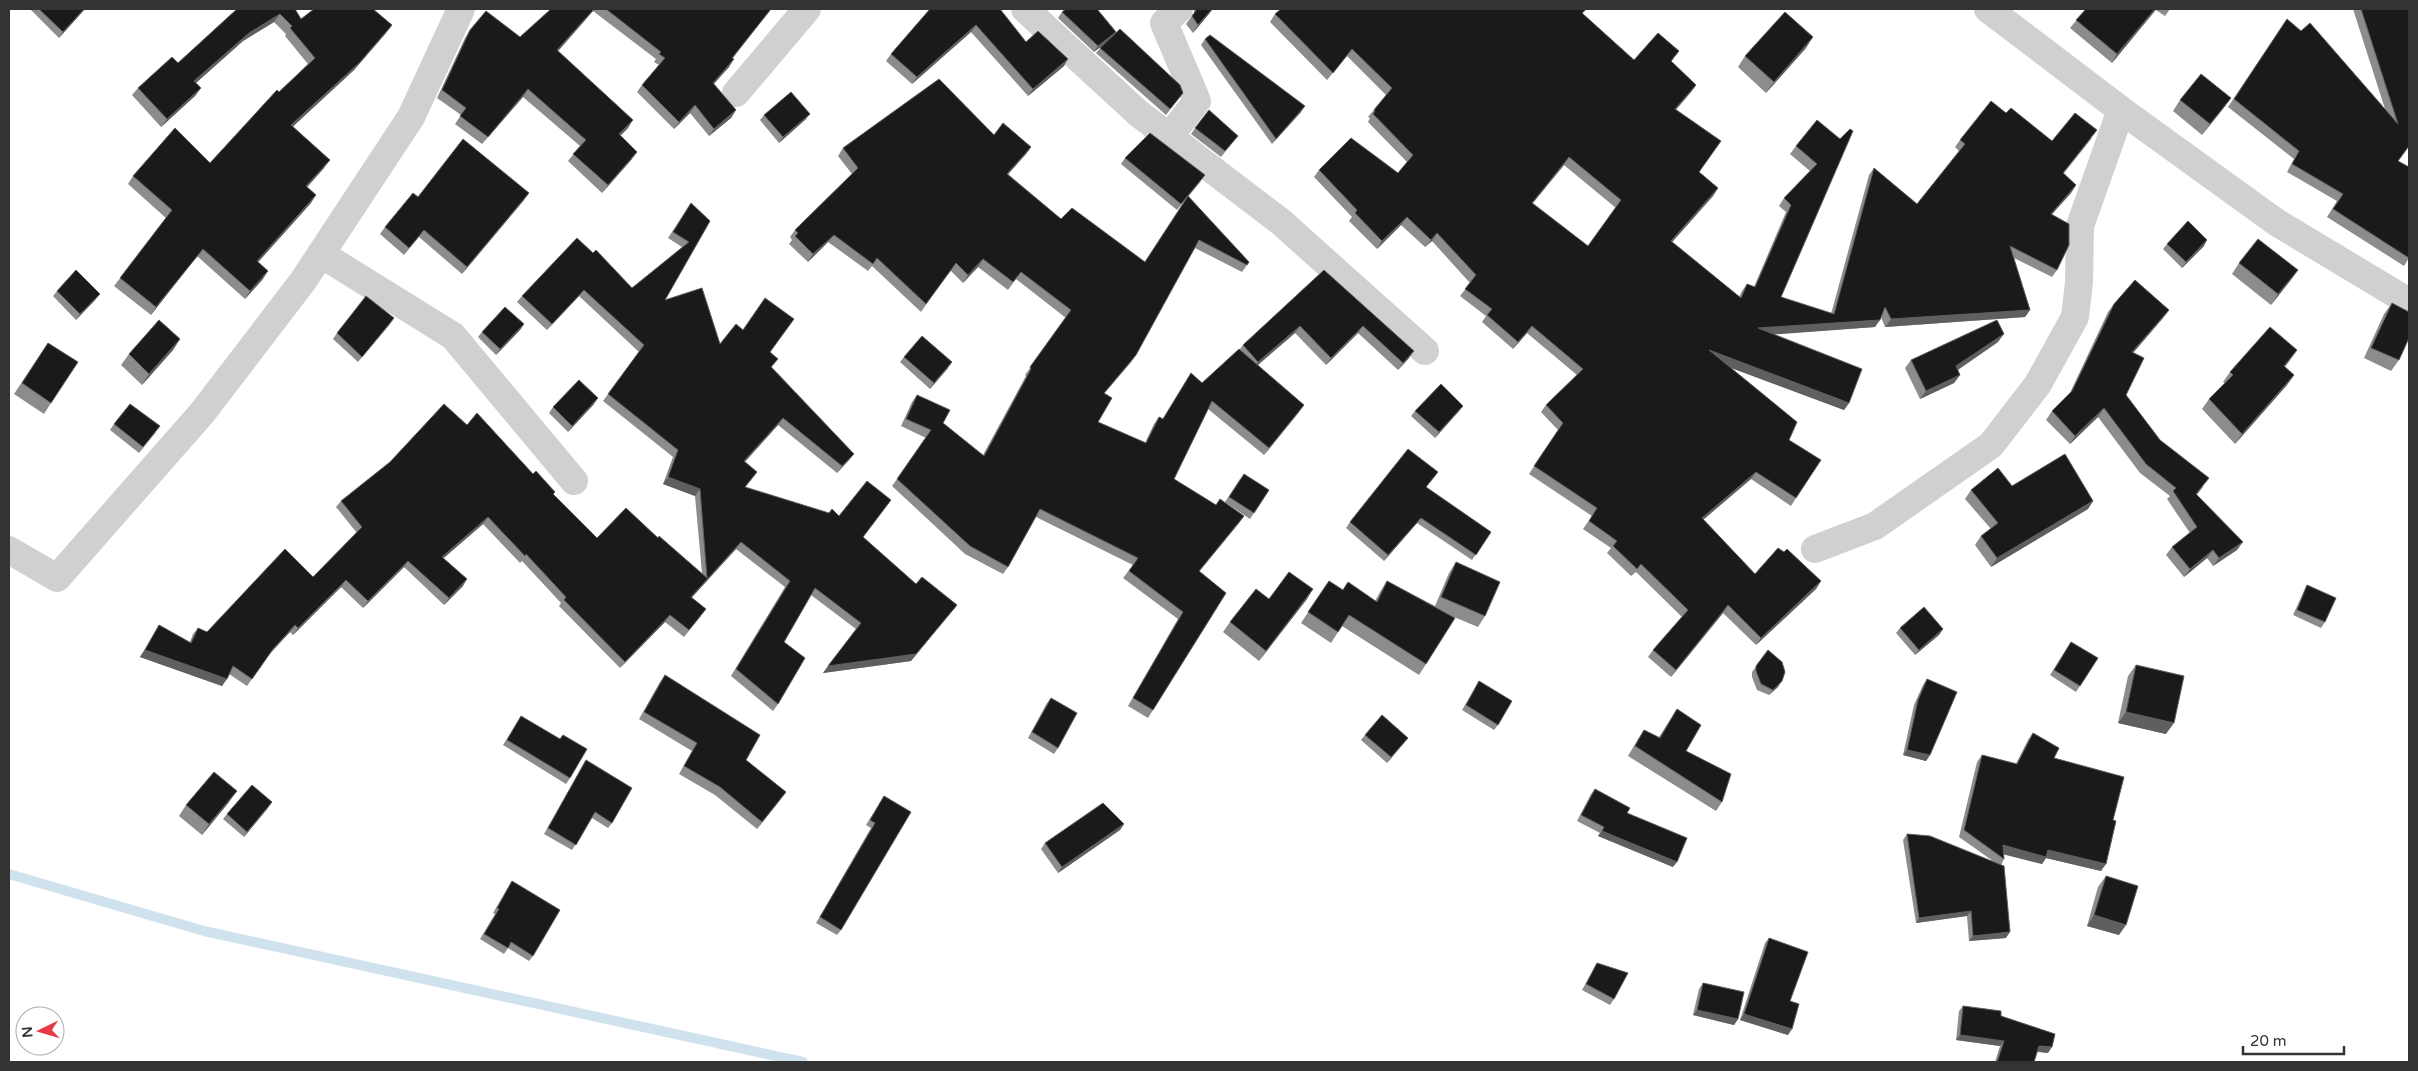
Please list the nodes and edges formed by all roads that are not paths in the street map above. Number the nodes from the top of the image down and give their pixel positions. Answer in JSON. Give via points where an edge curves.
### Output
{"nodes":[{"id":1,"x":461,"y":9,"type":"edge"},
{"id":2,"x":807,"y":9,"type":"edge"},
{"id":3,"x":1025,"y":9,"type":"edge"},
{"id":4,"x":1179,"y":9,"type":"edge"},
{"id":5,"x":1988,"y":9,"type":"edge"},
{"id":6,"x":736,"y":93,"type":"dead end"},
{"id":7,"x":2121,"y":110,"type":"junction"},
{"id":8,"x":1169,"y":137,"type":"junction"},
{"id":9,"x":321,"y":254,"type":"junction"},
{"id":10,"x":2409,"y":302,"type":"edge"},
{"id":11,"x":1425,"y":351,"type":"dead end"},
{"id":12,"x":574,"y":481,"type":"dead end"},
{"id":13,"x":1815,"y":548,"type":"dead end"},
{"id":14,"x":9,"y":550,"type":"edge"}],
"edges":[{"from":1,"to":9,"type":"street","via":[[411,117]]},
{"from":2,"to":6,"type":"street"},
{"from":3,"to":8,"type":"street","via":[[1138,113]]},
{"from":4,"to":8,"type":"street","via":[[1164,23],[1197,101]]},
{"from":5,"to":7,"type":"street"},
{"from":7,"to":10,"type":"street","via":[[2276,222]]},
{"from":7,"to":13,"type":"street","via":[[2080,226],[2075,317],[2038,384],[1991,445],[1875,526]]},
{"from":8,"to":11,"type":"street","via":[[1281,222]]},
{"from":9,"to":12,"type":"street","via":[[453,336]]},
{"from":9,"to":14,"type":"street","via":[[202,413],[57,578]]}]}
